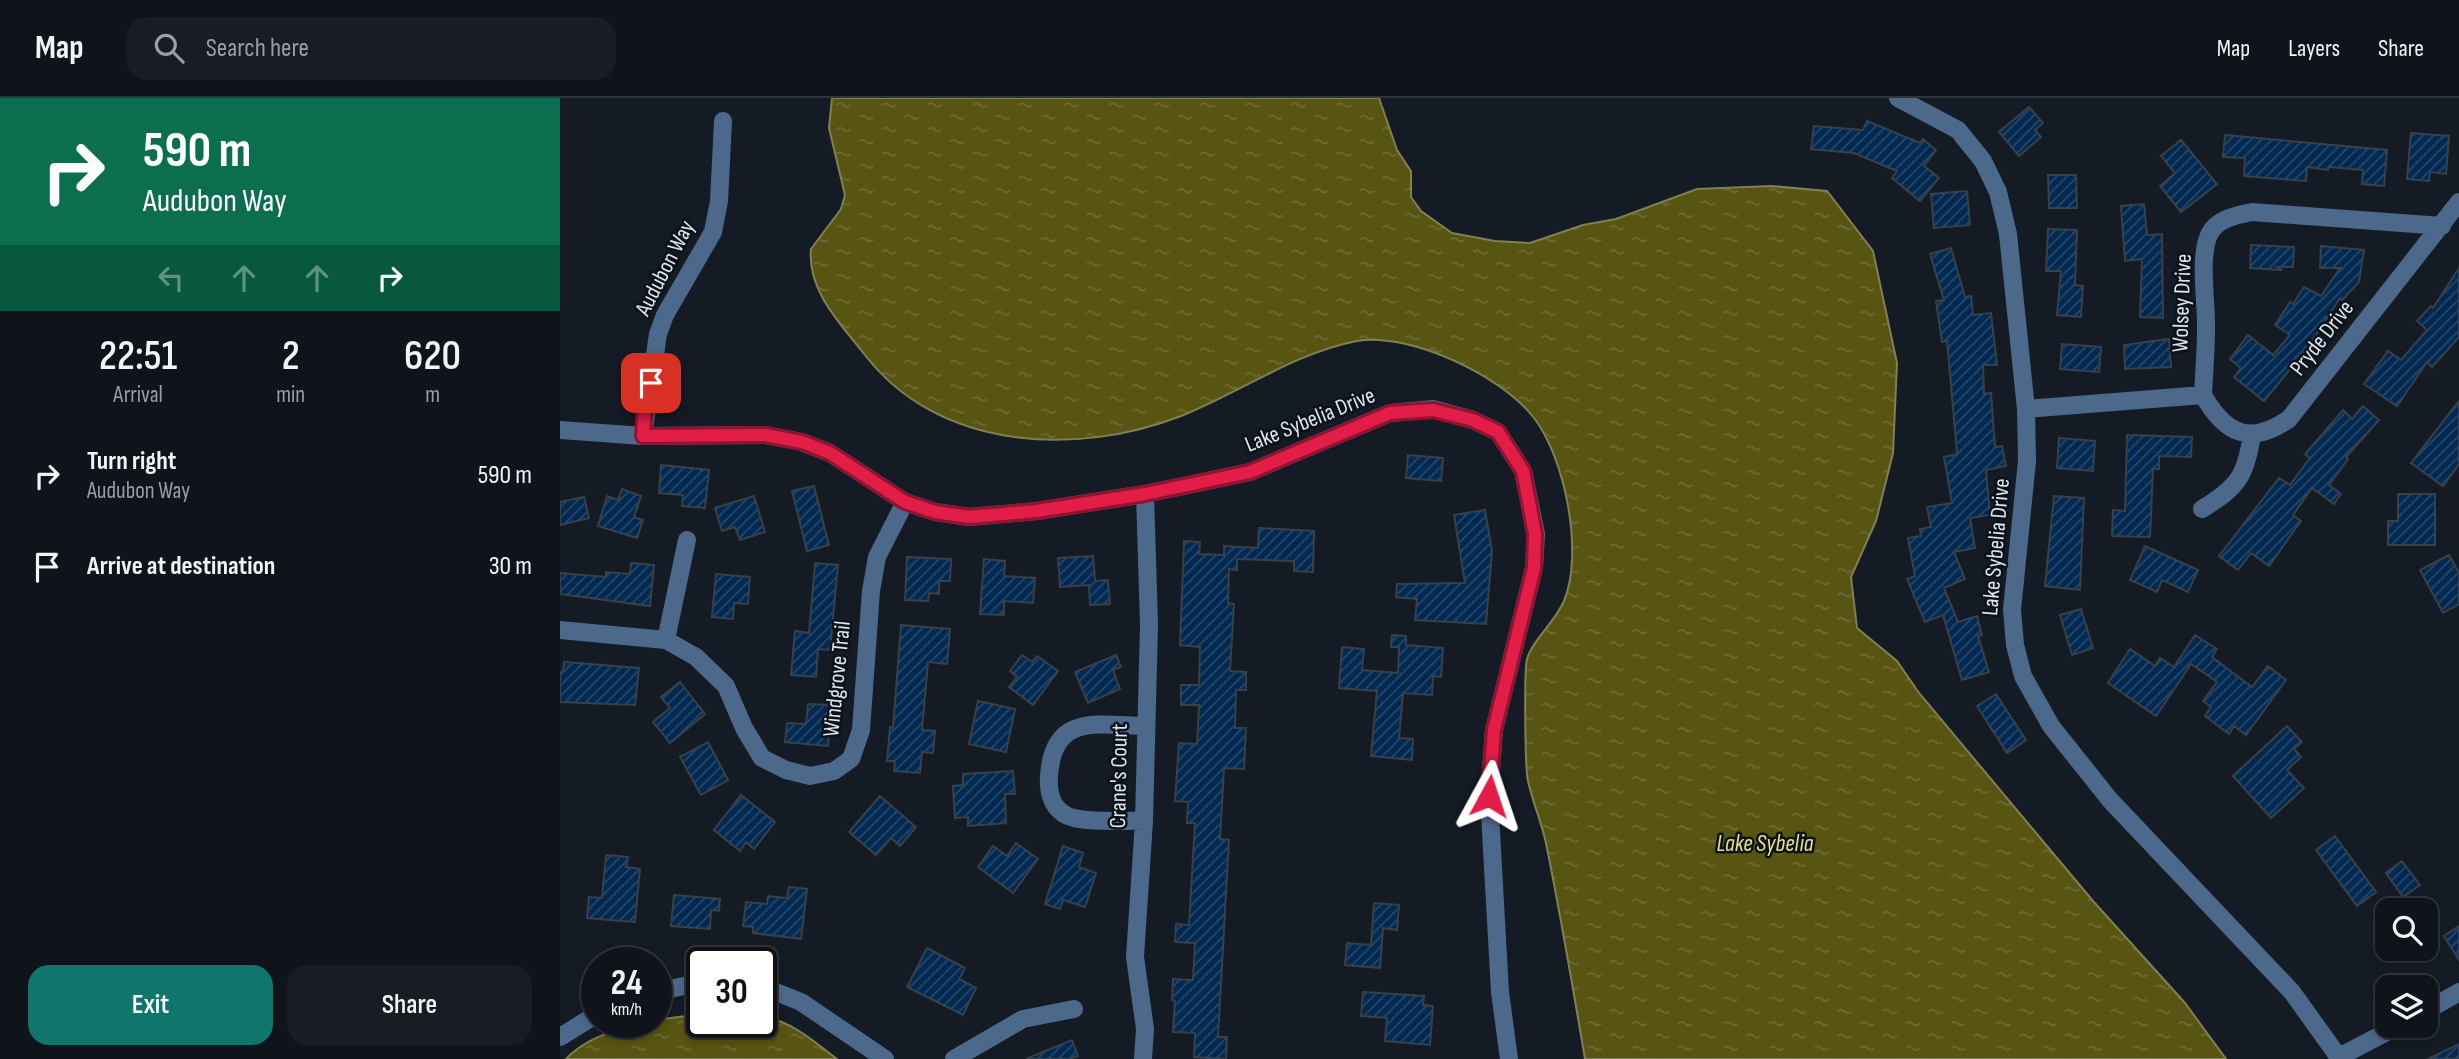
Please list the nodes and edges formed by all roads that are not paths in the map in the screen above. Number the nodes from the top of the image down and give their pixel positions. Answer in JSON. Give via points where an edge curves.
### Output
{"nodes":[{"id":1,"x":1898,"y":98,"type":"edge"},
{"id":2,"x":723,"y":121,"type":"dead end"},
{"id":3,"x":2459,"y":202,"type":"edge"},
{"id":4,"x":2442,"y":226,"type":"junction"},
{"id":5,"x":2203,"y":395,"type":"junction"},
{"id":6,"x":2026,"y":409,"type":"junction"},
{"id":7,"x":560,"y":430,"type":"edge"},
{"id":8,"x":2252,"y":434,"type":"junction"},
{"id":9,"x":643,"y":436,"type":"junction"},
{"id":10,"x":1145,"y":494,"type":"junction"},
{"id":11,"x":905,"y":502,"type":"junction"},
{"id":12,"x":2202,"y":509,"type":"dead end"},
{"id":13,"x":687,"y":540,"type":"dead end"},
{"id":14,"x":560,"y":630,"type":"edge"},
{"id":15,"x":666,"y":639,"type":"junction"},
{"id":16,"x":1145,"y":726,"type":"junction"},
{"id":17,"x":1144,"y":821,"type":"junction"},
{"id":18,"x":777,"y":992,"type":"edge"},
{"id":19,"x":2459,"y":992,"type":"edge"},
{"id":20,"x":2438,"y":1003,"type":"edge"},
{"id":21,"x":1074,"y":1009,"type":"dead end"},
{"id":22,"x":581,"y":1024,"type":"edge"},
{"id":23,"x":560,"y":1037,"type":"edge"},
{"id":24,"x":2376,"y":1038,"type":"edge"},
{"id":25,"x":2339,"y":1058,"type":"edge"},
{"id":26,"x":885,"y":1059,"type":"edge"},
{"id":27,"x":954,"y":1059,"type":"edge"},
{"id":28,"x":1143,"y":1059,"type":"edge"},
{"id":29,"x":1509,"y":1059,"type":"edge"}],
"edges":[{"from":1,"to":6,"type":"street","name":"Lake Sybelia Drive","via":[[1958,130],[1983,161],[1998,192],[2008,234]]},
{"from":2,"to":9,"type":"street","name":"Audubon Way","via":[[713,232],[658,334]]},
{"from":3,"to":4,"type":"street","name":"Pryde Drive"},
{"from":4,"to":5,"type":"street","name":"Wolsey Drive","via":[[2252,212],[2219,223],[2210,233],[2206,252]]},
{"from":4,"to":8,"type":"street","name":"Pryde Drive","via":[[2290,419],[2271,432]]},
{"from":5,"to":6,"type":"street"},
{"from":5,"to":8,"type":"street","via":[[2214,414],[2230,428]]},
{"from":6,"to":25,"type":"street","name":"Lake Sybelia Drive","via":[[2027,461],[2012,610],[2023,676],[2051,726],[2110,800],[2292,992]]},
{"from":7,"to":9,"type":"street","name":"Lake Sybelia Drive"},
{"from":8,"to":12,"type":"street","via":[[2240,481]]},
{"from":9,"to":11,"type":"street","name":"Lake Sybelia Drive","via":[[765,435],[802,442],[830,453]]},
{"from":10,"to":11,"type":"street","name":"Lake Sybelia Drive","via":[[969,517]]},
{"from":10,"to":16,"type":"street","name":"Crane's Court","via":[[1149,625]]},
{"from":10,"to":29,"type":"street","name":"Lake Sybelia Drive","via":[[1250,472],[1390,413],[1433,410],[1473,420],[1498,432],[1517,461],[1535,534],[1534,568],[1494,730],[1489,796],[1500,992]]},
{"from":11,"to":15,"type":"street","name":"Windgrove Trail","via":[[877,557],[861,730],[851,759],[834,771],[810,776],[762,758],[726,686],[696,657]]},
{"from":13,"to":15,"type":"street"},
{"from":14,"to":15,"type":"street","name":"Windgrove Trail"},
{"from":16,"to":17,"type":"street","name":"Crane's Court"},
{"from":16,"to":17,"type":"street","via":[[1082,725],[1065,733],[1050,756],[1049,782],[1053,804],[1065,815]]},
{"from":17,"to":28,"type":"street","name":"Crane's Court","via":[[1135,957],[1145,1029]]},
{"from":18,"to":26,"type":"street","via":[[801,1002]]},
{"from":19,"to":20,"type":"street"},
{"from":21,"to":27,"type":"street","via":[[1023,1020]]},
{"from":22,"to":23,"type":"street"},
{"from":24,"to":25,"type":"street"}]}
